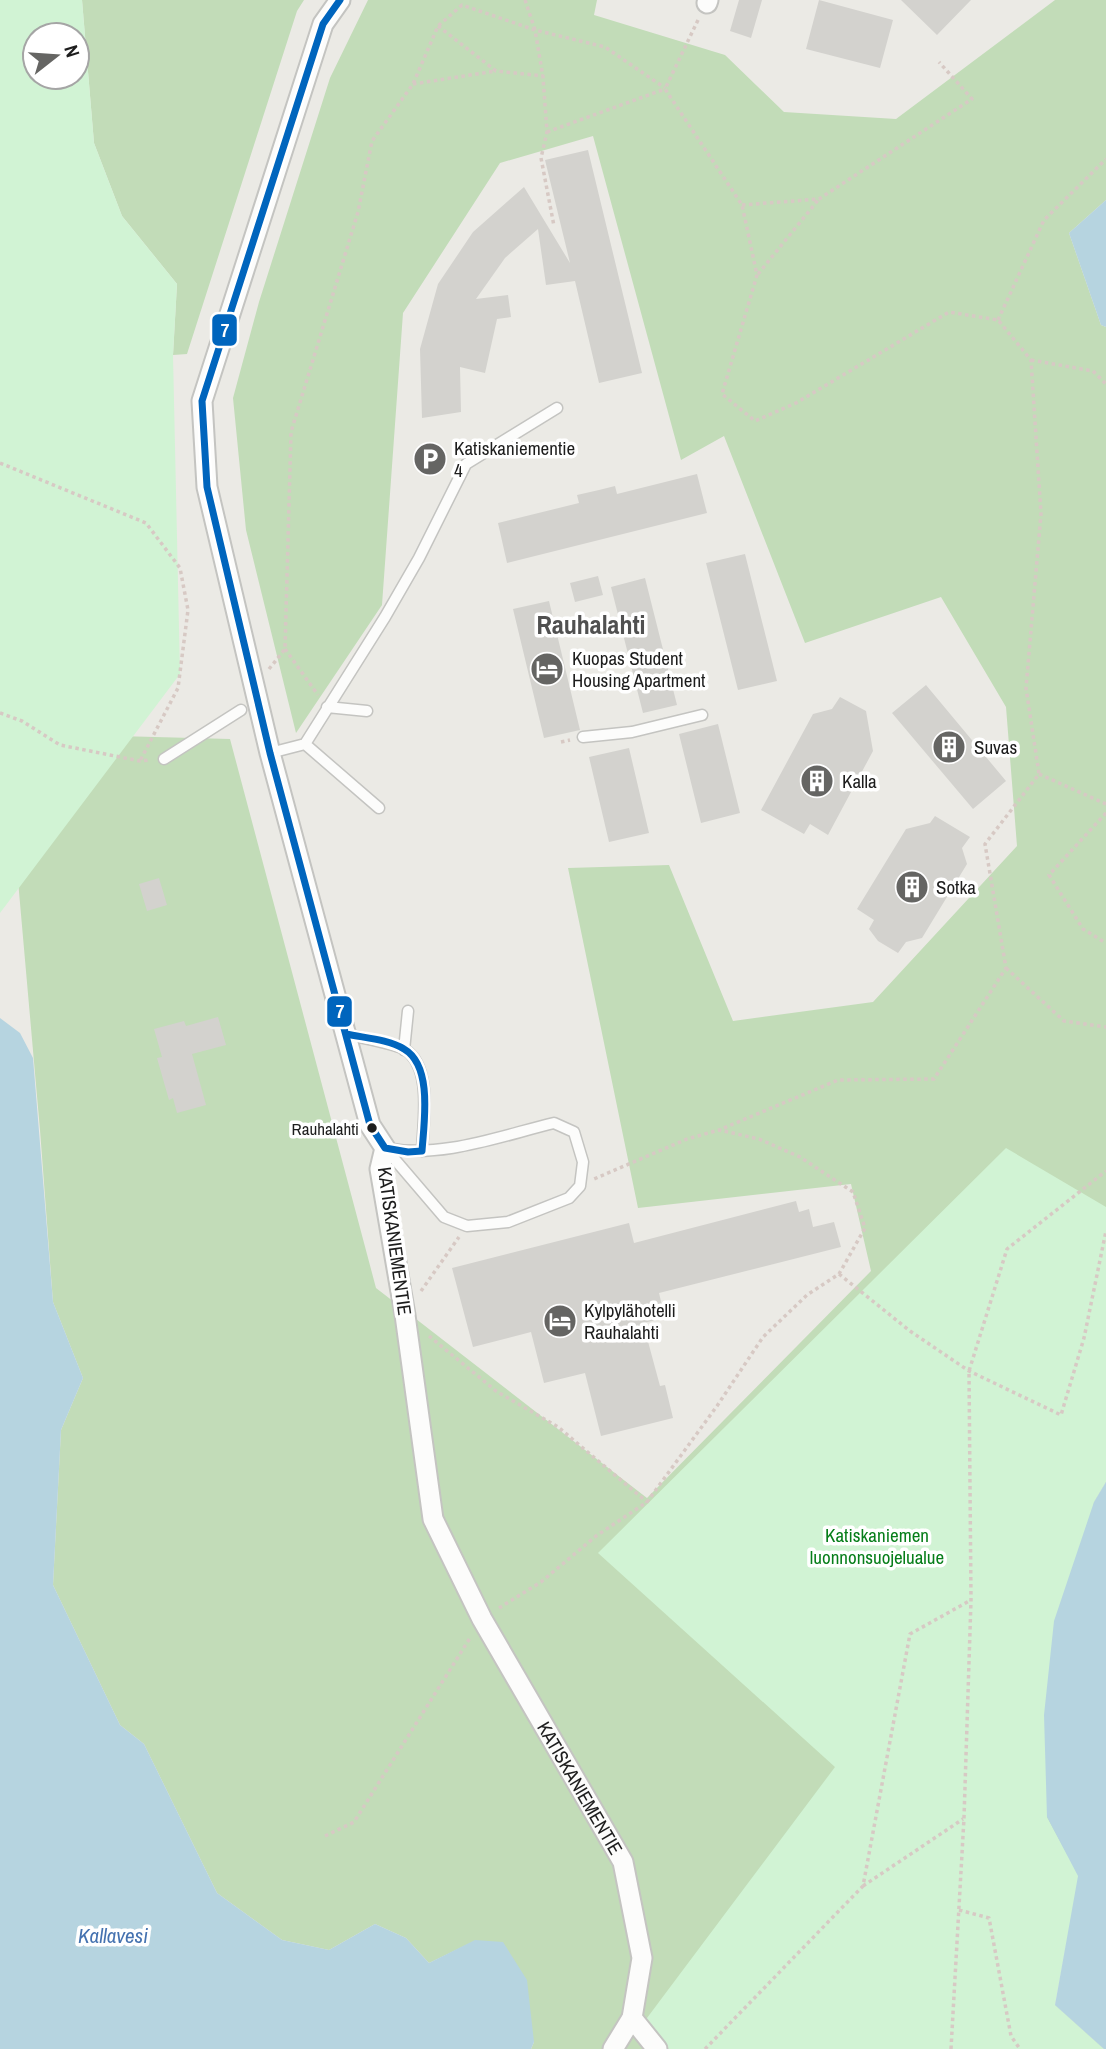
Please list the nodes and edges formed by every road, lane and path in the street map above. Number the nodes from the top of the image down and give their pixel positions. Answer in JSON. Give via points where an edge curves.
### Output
{"nodes":[{"id":1,"x":340,"y":0,"type":"edge"},
{"id":2,"x":525,"y":0,"type":"edge"},
{"id":3,"x":707,"y":1,"type":"edge"},
{"id":4,"x":438,"y":26,"type":"junction"},
{"id":5,"x":535,"y":30,"type":"junction"},
{"id":6,"x":939,"y":62,"type":"dead end"},
{"id":7,"x":496,"y":71,"type":"junction"},
{"id":8,"x":544,"y":76,"type":"junction"},
{"id":9,"x":413,"y":84,"type":"junction"},
{"id":10,"x":666,"y":89,"type":"junction"},
{"id":11,"x":547,"y":132,"type":"junction"},
{"id":12,"x":1106,"y":159,"type":"edge"},
{"id":13,"x":819,"y":199,"type":"junction"},
{"id":14,"x":742,"y":205,"type":"junction"},
{"id":15,"x":554,"y":226,"type":"dead end"},
{"id":16,"x":757,"y":275,"type":"junction"},
{"id":17,"x":998,"y":320,"type":"junction"},
{"id":18,"x":1031,"y":360,"type":"junction"},
{"id":19,"x":1106,"y":384,"type":"edge"},
{"id":20,"x":557,"y":408,"type":"dead end"},
{"id":21,"x":0,"y":463,"type":"edge"},
{"id":22,"x":285,"y":649,"type":"junction"},
{"id":23,"x":269,"y":669,"type":"dead end"},
{"id":24,"x":327,"y":707,"type":"junction"},
{"id":25,"x":241,"y":710,"type":"dead end"},
{"id":26,"x":367,"y":711,"type":"dead end"},
{"id":27,"x":0,"y":713,"type":"edge"},
{"id":28,"x":702,"y":715,"type":"dead end"},
{"id":29,"x":583,"y":737,"type":"dead end"},
{"id":30,"x":306,"y":744,"type":"junction"},
{"id":31,"x":270,"y":752,"type":"junction"},
{"id":32,"x":164,"y":759,"type":"joint"},
{"id":33,"x":140,"y":761,"type":"junction"},
{"id":34,"x":1039,"y":774,"type":"junction"},
{"id":35,"x":1106,"y":804,"type":"edge"},
{"id":36,"x":379,"y":808,"type":"dead end"},
{"id":37,"x":1106,"y":813,"type":"edge"},
{"id":38,"x":1106,"y":943,"type":"edge"},
{"id":39,"x":1006,"y":968,"type":"junction"},
{"id":40,"x":408,"y":1011,"type":"dead end"},
{"id":41,"x":1106,"y":1027,"type":"edge"},
{"id":42,"x":346,"y":1034,"type":"junction"},
{"id":43,"x":404,"y":1049,"type":"junction"},
{"id":44,"x":719,"y":1130,"type":"junction"},
{"id":45,"x":385,"y":1148,"type":"junction"},
{"id":46,"x":422,"y":1151,"type":"junction"},
{"id":47,"x":1106,"y":1171,"type":"edge"},
{"id":48,"x":580,"y":1186,"type":"junction"},
{"id":49,"x":467,"y":1226,"type":"junction"},
{"id":50,"x":1106,"y":1231,"type":"edge"},
{"id":51,"x":839,"y":1274,"type":"junction"},
{"id":52,"x":405,"y":1315,"type":"junction"},
{"id":53,"x":969,"y":1371,"type":"junction"},
{"id":54,"x":647,"y":1502,"type":"junction"},
{"id":55,"x":971,"y":1600,"type":"junction"},
{"id":56,"x":482,"y":1619,"type":"junction"},
{"id":57,"x":964,"y":1818,"type":"junction"},
{"id":58,"x":325,"y":1836,"type":"dead end"},
{"id":59,"x":863,"y":1886,"type":"junction"},
{"id":60,"x":959,"y":1910,"type":"junction"},
{"id":61,"x":632,"y":2018,"type":"junction"},
{"id":62,"x":613,"y":2049,"type":"edge"},
{"id":63,"x":657,"y":2049,"type":"edge"},
{"id":64,"x":705,"y":2049,"type":"edge"},
{"id":65,"x":951,"y":2049,"type":"edge"},
{"id":66,"x":1020,"y":2049,"type":"edge"}],
"edges":[{"from":1,"to":31,"type":"street","name":"KATISKANIEMENTIE","via":[[323,24],[202,401],[207,487]]},
{"from":2,"to":5,"type":"path"},
{"from":3,"to":10,"type":"path"},
{"from":4,"to":5,"type":"path","via":[[462,5]]},
{"from":4,"to":7,"type":"path"},
{"from":4,"to":9,"type":"path"},
{"from":5,"to":8,"type":"path"},
{"from":5,"to":10,"type":"path","via":[[605,47]]},
{"from":6,"to":13,"type":"path","via":[[972,99]]},
{"from":7,"to":8,"type":"path"},
{"from":7,"to":9,"type":"path"},
{"from":8,"to":11,"type":"path"},
{"from":9,"to":22,"type":"path","via":[[372,141],[358,212],[291,432]]},
{"from":10,"to":11,"type":"path"},
{"from":10,"to":14,"type":"path"},
{"from":11,"to":15,"type":"path","via":[[541,158]]},
{"from":12,"to":17,"type":"path","via":[[1044,220]]},
{"from":13,"to":14,"type":"path"},
{"from":13,"to":16,"type":"path"},
{"from":14,"to":16,"type":"path"},
{"from":16,"to":17,"type":"path","via":[[722,394],[755,421],[796,403],[949,312]]},
{"from":17,"to":18,"type":"path"},
{"from":18,"to":19,"type":"path","via":[[1093,371]]},
{"from":18,"to":34,"type":"path","via":[[1041,514],[1026,688]]},
{"from":20,"to":24,"type":"lane","via":[[466,464],[419,558]]},
{"from":21,"to":33,"type":"path","via":[[146,523],[180,568],[188,610],[178,688]]},
{"from":22,"to":23,"type":"path"},
{"from":22,"to":24,"type":"path"},
{"from":24,"to":26,"type":"lane"},
{"from":24,"to":30,"type":"lane"},
{"from":25,"to":32,"type":"lane"},
{"from":27,"to":33,"type":"path","via":[[60,745]]},
{"from":28,"to":29,"type":"lane","via":[[632,732]]},
{"from":30,"to":31,"type":"lane"},
{"from":30,"to":36,"type":"lane"},
{"from":31,"to":42,"type":"street","name":"KATISKANIEMENTIE"},
{"from":32,"to":33,"type":"path"},
{"from":34,"to":35,"type":"path"},
{"from":34,"to":39,"type":"path","via":[[985,844]]},
{"from":37,"to":38,"type":"path","via":[[1049,875],[1083,929]]},
{"from":39,"to":41,"type":"path","via":[[1064,1021]]},
{"from":39,"to":44,"type":"path","via":[[934,1079],[838,1080]]},
{"from":40,"to":43,"type":"lane"},
{"from":42,"to":43,"type":"lane"},
{"from":42,"to":45,"type":"street","name":"KATISKANIEMENTIE","via":[[370,1125]]},
{"from":43,"to":46,"type":"lane","via":[[417,1063],[424,1082]]},
{"from":44,"to":48,"type":"path","via":[[687,1139]]},
{"from":44,"to":51,"type":"path","via":[[759,1139],[800,1157],[853,1192],[864,1228]]},
{"from":45,"to":46,"type":"lane"},
{"from":45,"to":49,"type":"lane","via":[[444,1217]]},
{"from":45,"to":52,"type":"street","name":"KATISKANIEMENTIE","via":[[380,1169]]},
{"from":46,"to":48,"type":"lane","via":[[554,1123],[574,1132],[583,1162]]},
{"from":47,"to":53,"type":"path","via":[[1007,1249]]},
{"from":48,"to":49,"type":"lane","via":[[569,1198],[508,1223]]},
{"from":49,"to":52,"type":"path"},
{"from":50,"to":53,"type":"path","via":[[1084,1338],[1061,1415]]},
{"from":51,"to":53,"type":"path"},
{"from":51,"to":54,"type":"path","via":[[807,1295],[762,1337]]},
{"from":52,"to":54,"type":"path","via":[[496,1391],[558,1427]]},
{"from":52,"to":56,"type":"street","name":"KATISKANIEMENTIE","via":[[433,1520]]},
{"from":53,"to":55,"type":"path"},
{"from":54,"to":56,"type":"path","via":[[596,1536],[541,1582]]},
{"from":55,"to":57,"type":"path"},
{"from":55,"to":59,"type":"path","via":[[910,1634]]},
{"from":56,"to":58,"type":"path","via":[[354,1822]]},
{"from":56,"to":61,"type":"street","name":"KATISKANIEMENTIE","via":[[623,1862],[642,1958]]},
{"from":57,"to":59,"type":"path"},
{"from":57,"to":60,"type":"path"},
{"from":59,"to":64,"type":"path"},
{"from":60,"to":65,"type":"path"},
{"from":60,"to":66,"type":"path","via":[[989,1918],[1011,2036]]},
{"from":61,"to":62,"type":"street"},
{"from":61,"to":63,"type":"street"}]}
